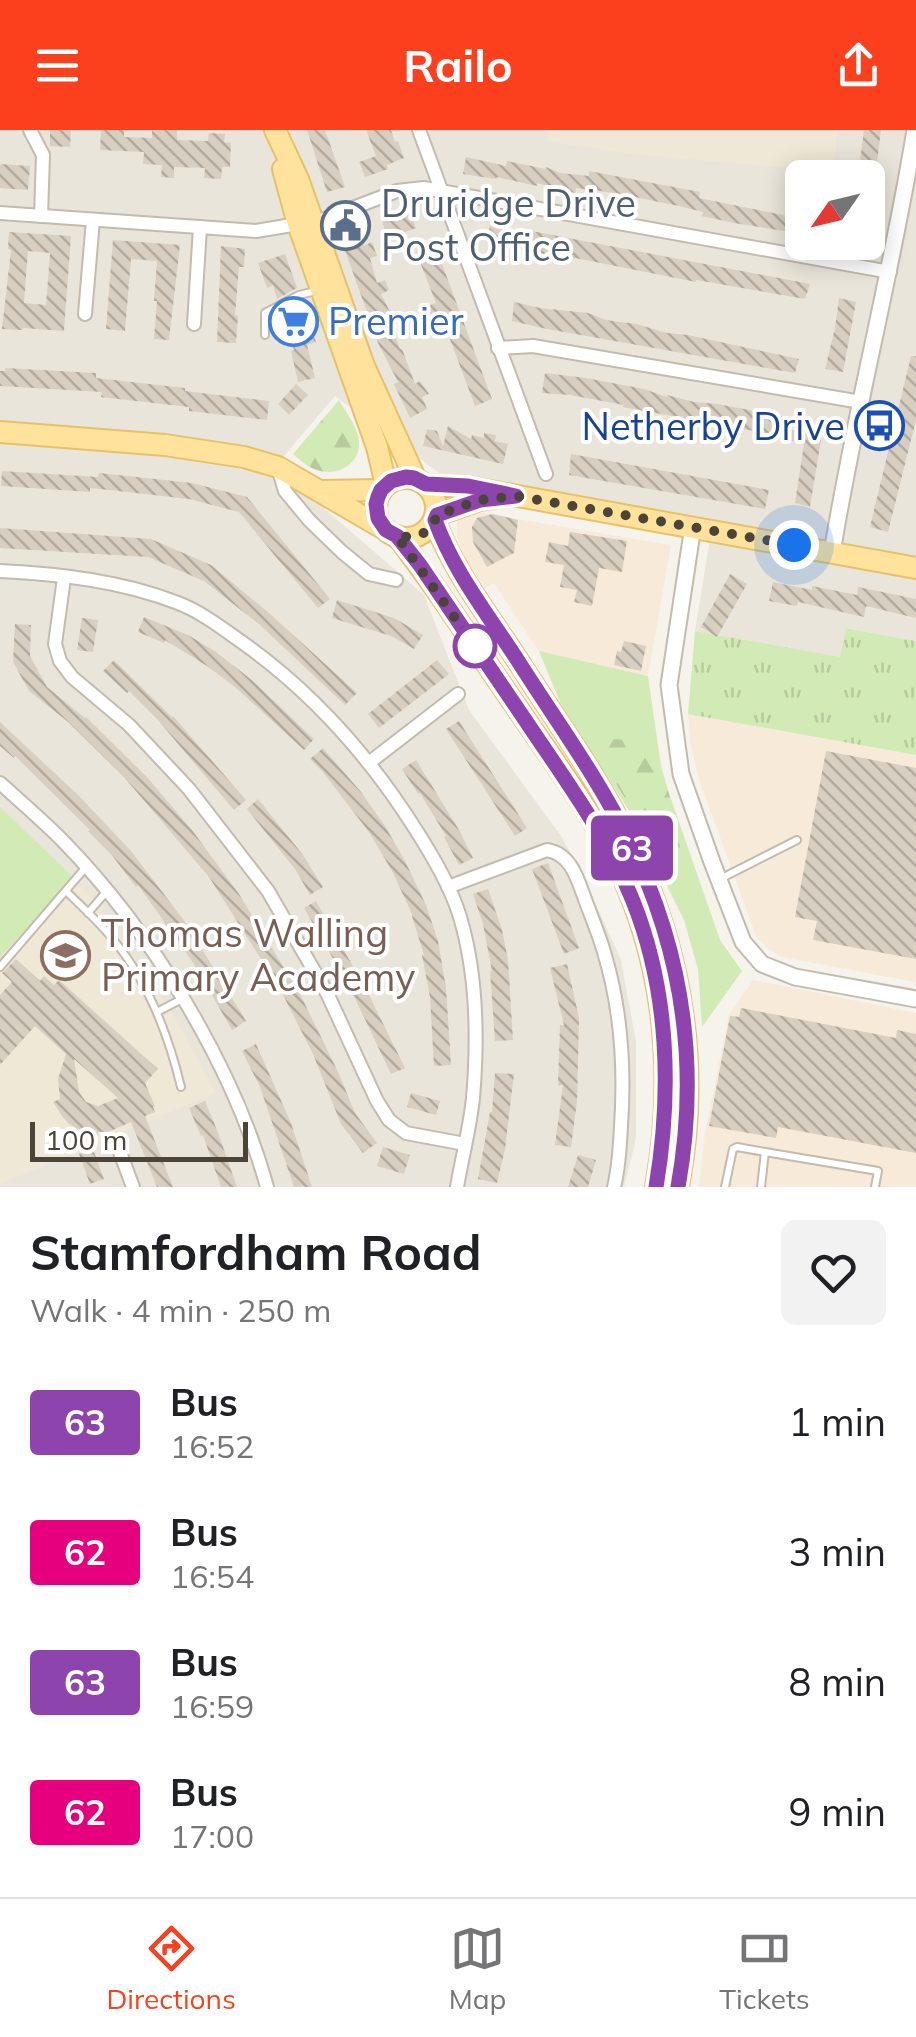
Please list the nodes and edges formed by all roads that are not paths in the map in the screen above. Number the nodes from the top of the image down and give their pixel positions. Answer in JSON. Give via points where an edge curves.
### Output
{"nodes":[{"id":1,"x":30,"y":130,"type":"edge"},
{"id":2,"x":419,"y":130,"type":"edge"},
{"id":3,"x":916,"y":130,"type":"edge"},
{"id":4,"x":276,"y":132,"type":"edge"},
{"id":5,"x":442,"y":190,"type":"junction"},
{"id":6,"x":0,"y":213,"type":"edge"},
{"id":7,"x":42,"y":216,"type":"junction"},
{"id":8,"x":92,"y":220,"type":"junction"},
{"id":9,"x":306,"y":224,"type":"junction"},
{"id":10,"x":200,"y":227,"type":"junction"},
{"id":11,"x":890,"y":272,"type":"junction"},
{"id":12,"x":320,"y":290,"type":"junction"},
{"id":13,"x":85,"y":314,"type":"dead end"},
{"id":14,"x":194,"y":324,"type":"dead end"},
{"id":15,"x":265,"y":335,"type":"dead end"},
{"id":16,"x":498,"y":348,"type":"junction"},
{"id":17,"x":861,"y":402,"type":"junction"},
{"id":18,"x":0,"y":432,"type":"edge"},
{"id":19,"x":278,"y":467,"type":"junction"},
{"id":20,"x":546,"y":474,"type":"dead end"},
{"id":21,"x":420,"y":481,"type":"junction"},
{"id":22,"x":383,"y":487,"type":"junction"},
{"id":23,"x":319,"y":490,"type":"junction"},
{"id":24,"x":516,"y":496,"type":"junction"},
{"id":25,"x":436,"y":518,"type":"junction"},
{"id":26,"x":693,"y":526,"type":"junction"},
{"id":27,"x":392,"y":533,"type":"junction"},
{"id":28,"x":832,"y":553,"type":"junction"},
{"id":29,"x":916,"y":568,"type":"edge"},
{"id":30,"x":0,"y":572,"type":"edge"},
{"id":31,"x":64,"y":578,"type":"junction"},
{"id":32,"x":396,"y":580,"type":"dead end"},
{"id":33,"x":458,"y":694,"type":"dead end"},
{"id":34,"x":370,"y":762,"type":"junction"},
{"id":35,"x":0,"y":783,"type":"edge"},
{"id":36,"x":798,"y":840,"type":"dead end"},
{"id":37,"x":86,"y":867,"type":"junction"},
{"id":38,"x":719,"y":880,"type":"junction"},
{"id":39,"x":448,"y":887,"type":"junction"},
{"id":40,"x":66,"y":892,"type":"junction"},
{"id":41,"x":107,"y":892,"type":"junction"},
{"id":42,"x":88,"y":913,"type":"junction"},
{"id":43,"x":0,"y":967,"type":"edge"},
{"id":44,"x":182,"y":998,"type":"junction"},
{"id":45,"x":916,"y":999,"type":"edge"},
{"id":46,"x":157,"y":1012,"type":"junction"},
{"id":47,"x":181,"y":1087,"type":"dead end"},
{"id":48,"x":117,"y":1144,"type":"dead end"},
{"id":49,"x":464,"y":1144,"type":"junction"},
{"id":50,"x":766,"y":1152,"type":"junction"},
{"id":51,"x":133,"y":1187,"type":"edge"},
{"id":52,"x":267,"y":1187,"type":"edge"},
{"id":53,"x":457,"y":1187,"type":"edge"},
{"id":54,"x":614,"y":1187,"type":"edge"},
{"id":55,"x":656,"y":1187,"type":"edge"},
{"id":56,"x":678,"y":1187,"type":"edge"},
{"id":57,"x":725,"y":1187,"type":"edge"},
{"id":58,"x":760,"y":1187,"type":"edge"},
{"id":59,"x":875,"y":1187,"type":"edge"}],
"edges":[{"from":1,"to":7,"type":"street","via":[[42,156]]},
{"from":2,"to":5,"type":"street"},
{"from":3,"to":11,"type":"street"},
{"from":4,"to":9,"type":"main road","via":[[284,180]]},
{"from":5,"to":9,"type":"street","via":[[396,191]]},
{"from":5,"to":11,"type":"street"},
{"from":5,"to":16,"type":"street"},
{"from":6,"to":7,"type":"street"},
{"from":7,"to":8,"type":"street"},
{"from":8,"to":10,"type":"street"},
{"from":8,"to":13,"type":"street"},
{"from":9,"to":10,"type":"street","via":[[256,231]]},
{"from":9,"to":12,"type":"main road"},
{"from":9,"to":21,"type":"main road"},
{"from":10,"to":14,"type":"street"},
{"from":11,"to":17,"type":"street"},
{"from":12,"to":15,"type":"lane","via":[[264,313]]},
{"from":12,"to":22,"type":"main road","via":[[378,447]]},
{"from":16,"to":17,"type":"street","via":[[533,346]]},
{"from":16,"to":20,"type":"street"},
{"from":17,"to":28,"type":"street"},
{"from":18,"to":19,"type":"main road","via":[[165,444]]},
{"from":19,"to":23,"type":"main road"},
{"from":19,"to":32,"type":"street","via":[[286,491],[342,552],[368,574]]},
{"from":21,"to":22,"type":"main road","via":[[399,478]]},
{"from":21,"to":24,"type":"main road"},
{"from":21,"to":25,"type":"main road","via":[[435,499]]},
{"from":22,"to":23,"type":"main road"},
{"from":22,"to":27,"type":"main road","via":[[376,511]]},
{"from":23,"to":27,"type":"main road"},
{"from":24,"to":25,"type":"main road","via":[[480,500]]},
{"from":24,"to":26,"type":"main road"},
{"from":25,"to":27,"type":"main road","via":[[424,534]]},
{"from":25,"to":56,"type":"main road","via":[[457,568],[628,838],[658,907],[686,1040]]},
{"from":26,"to":28,"type":"main road"},
{"from":26,"to":38,"type":"street","via":[[668,685],[681,774]]},
{"from":27,"to":55,"type":"main road","via":[[586,810],[634,902],[654,975],[666,1062]]},
{"from":28,"to":29,"type":"main road"},
{"from":30,"to":31,"type":"street"},
{"from":31,"to":34,"type":"street","via":[[140,590],[215,623],[292,680]]},
{"from":31,"to":49,"type":"street","via":[[60,661],[188,788],[268,891],[389,1120],[406,1132]]},
{"from":33,"to":34,"type":"street"},
{"from":34,"to":39,"type":"street"},
{"from":35,"to":37,"type":"street"},
{"from":36,"to":38,"type":"lane"},
{"from":37,"to":40,"type":"lane"},
{"from":37,"to":41,"type":"street"},
{"from":38,"to":45,"type":"street","via":[[743,942],[762,964],[794,977]]},
{"from":39,"to":49,"type":"street","via":[[472,979],[473,1100]]},
{"from":39,"to":54,"type":"street","via":[[548,850],[566,858],[574,871],[604,952],[620,1032],[624,1093]]},
{"from":40,"to":42,"type":"lane"},
{"from":40,"to":43,"type":"lane"},
{"from":41,"to":42,"type":"lane"},
{"from":41,"to":44,"type":"street"},
{"from":42,"to":46,"type":"lane","via":[[136,971]]},
{"from":44,"to":46,"type":"lane"},
{"from":44,"to":52,"type":"street","via":[[239,1108]]},
{"from":46,"to":47,"type":"lane"},
{"from":48,"to":51,"type":"street"},
{"from":49,"to":53,"type":"street"},
{"from":50,"to":57,"type":"lane","via":[[733,1149]]},
{"from":50,"to":58,"type":"lane"},
{"from":50,"to":59,"type":"lane","via":[[878,1170]]}]}
